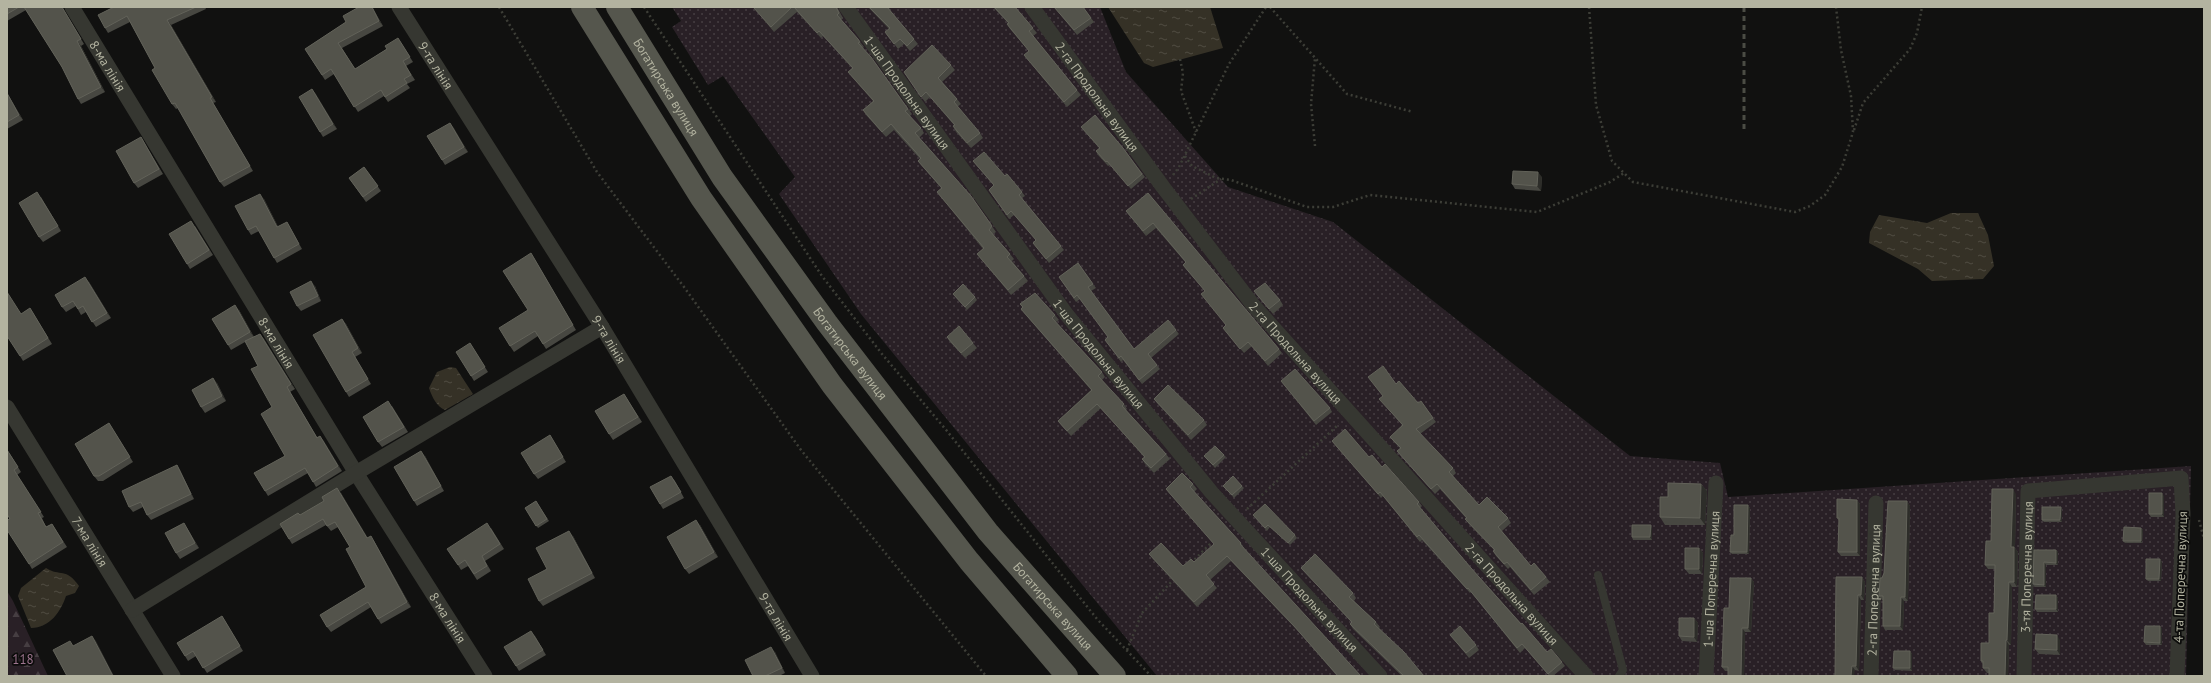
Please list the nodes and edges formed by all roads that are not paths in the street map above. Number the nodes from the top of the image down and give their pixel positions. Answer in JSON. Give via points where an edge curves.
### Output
{"nodes":[{"id":1,"x":72,"y":7,"type":"edge"},
{"id":2,"x":399,"y":7,"type":"edge"},
{"id":3,"x":582,"y":7,"type":"edge"},
{"id":4,"x":617,"y":7,"type":"edge"},
{"id":5,"x":846,"y":7,"type":"edge"},
{"id":6,"x":1032,"y":7,"type":"edge"},
{"id":7,"x":602,"y":327,"type":"junction"},
{"id":8,"x":7,"y":407,"type":"edge"},
{"id":9,"x":356,"y":473,"type":"junction"},
{"id":10,"x":2181,"y":478,"type":"joint"},
{"id":11,"x":1716,"y":483,"type":"dead end"},
{"id":12,"x":1876,"y":503,"type":"dead end"},
{"id":13,"x":1598,"y":575,"type":"dead end"},
{"id":14,"x":132,"y":610,"type":"junction"},
{"id":15,"x":1114,"y":673,"type":"edge"},
{"id":16,"x":173,"y":676,"type":"edge"},
{"id":17,"x":485,"y":676,"type":"edge"},
{"id":18,"x":812,"y":676,"type":"edge"},
{"id":19,"x":1067,"y":676,"type":"edge"},
{"id":20,"x":1380,"y":676,"type":"edge"},
{"id":21,"x":1586,"y":676,"type":"edge"},
{"id":22,"x":1619,"y":676,"type":"edge"},
{"id":23,"x":1706,"y":676,"type":"edge"},
{"id":24,"x":1871,"y":676,"type":"edge"},
{"id":25,"x":2024,"y":676,"type":"edge"},
{"id":26,"x":2178,"y":676,"type":"edge"}],
"edges":[{"from":1,"to":9,"type":"street","name":"8-ма лінія"},
{"from":2,"to":7,"type":"street","name":"9-та лінія"},
{"from":3,"to":19,"type":"main road","via":[[702,198],[832,385],[969,561]]},
{"from":4,"to":15,"type":"main road","name":"Богатирська вулиця","via":[[722,177],[826,323],[988,532]]},
{"from":5,"to":20,"type":"street","name":"1-ша Продольна вулиця","via":[[1067,315],[1212,493]]},
{"from":6,"to":21,"type":"street","name":"2-га Продольна вулиця","via":[[1163,187],[1258,311]]},
{"from":7,"to":9,"type":"street"},
{"from":7,"to":18,"type":"street","name":"9-та лінія"},
{"from":8,"to":14,"type":"street","name":"7-ма лінія"},
{"from":9,"to":14,"type":"street"},
{"from":9,"to":17,"type":"street","name":"8-ма лінія"},
{"from":10,"to":25,"type":"street","name":"3-тя Поперечна вулиця","via":[[2028,491]]},
{"from":10,"to":26,"type":"street","name":"4-та Поперечна вулиця","via":[[2183,514]]},
{"from":11,"to":23,"type":"street","name":"1-ша Поперечна вулиця"},
{"from":12,"to":24,"type":"street","name":"2-га Поперечна вулиця"},
{"from":13,"to":22,"type":"lane","via":[[1623,670]]},
{"from":14,"to":16,"type":"street","name":"7-ма лінія"}]}
